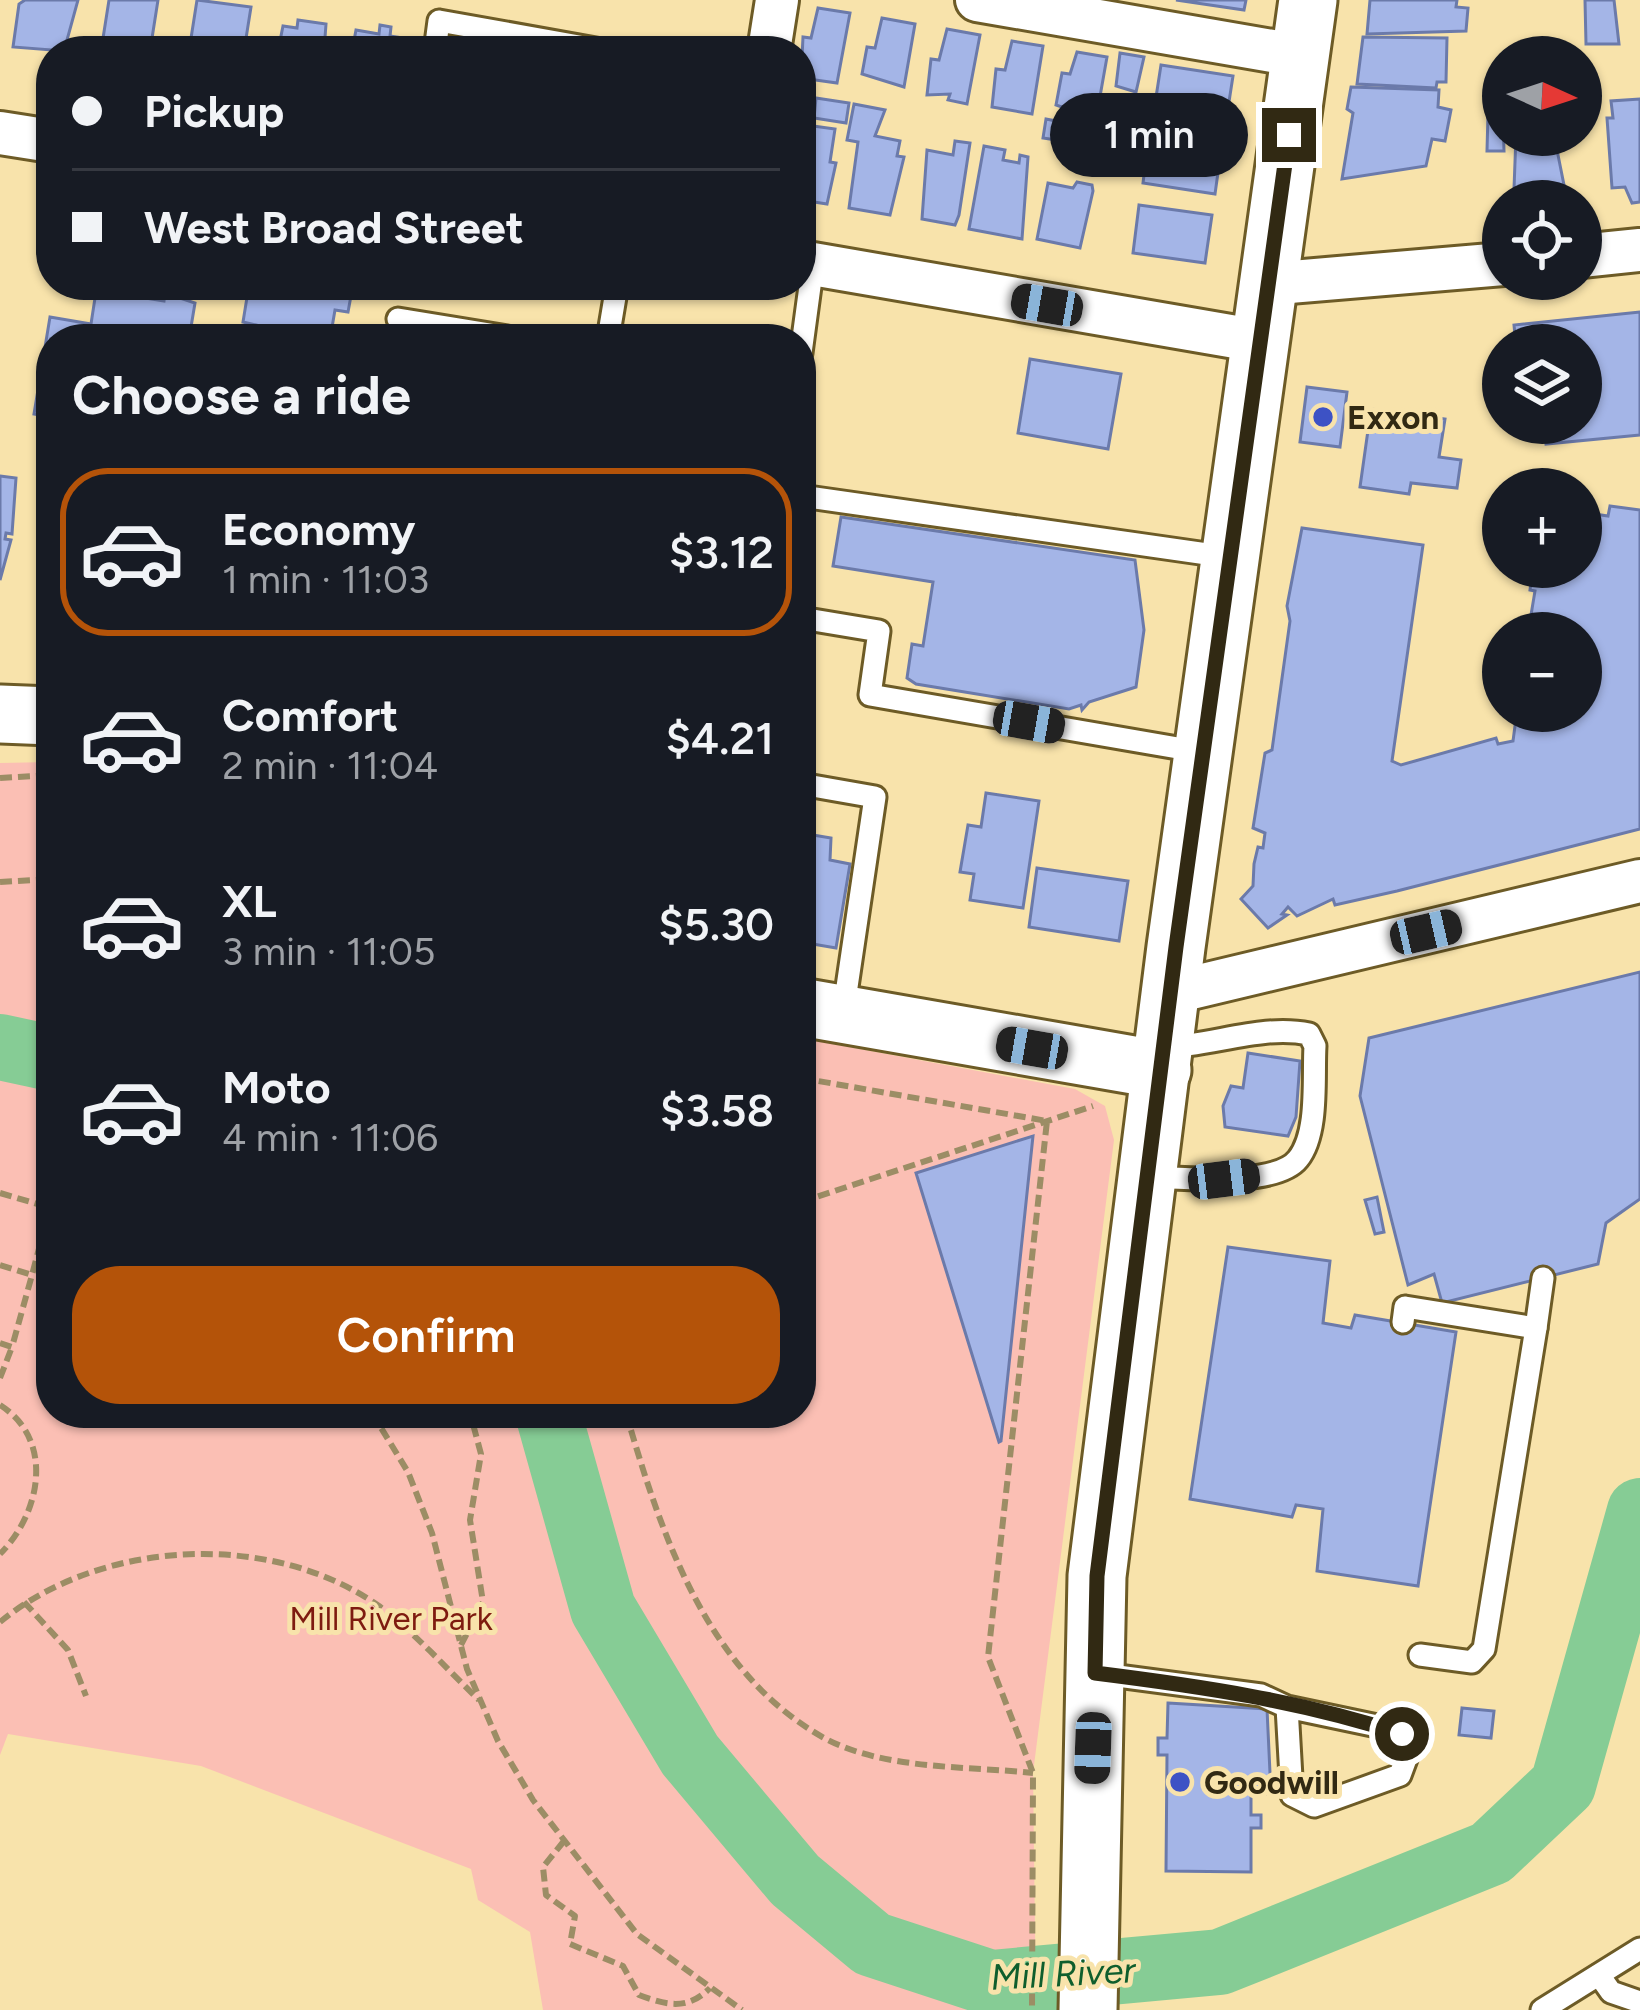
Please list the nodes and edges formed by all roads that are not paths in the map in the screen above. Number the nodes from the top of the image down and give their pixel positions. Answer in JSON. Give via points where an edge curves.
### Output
{"nodes":[{"id":1,"x":777,"y":0,"type":"edge"},
{"id":2,"x":976,"y":0,"type":"edge"},
{"id":3,"x":1308,"y":0,"type":"edge"},
{"id":4,"x":438,"y":36,"type":"edge"},
{"id":5,"x":524,"y":36,"type":"edge"},
{"id":6,"x":772,"y":36,"type":"edge"},
{"id":7,"x":1300,"y":56,"type":"junction"},
{"id":8,"x":0,"y":133,"type":"edge"},
{"id":9,"x":36,"y":139,"type":"edge"},
{"id":10,"x":1640,"y":250,"type":"edge"},
{"id":11,"x":1602,"y":254,"type":"edge"},
{"id":12,"x":816,"y":265,"type":"edge"},
{"id":13,"x":1482,"y":266,"type":"edge"},
{"id":14,"x":1267,"y":284,"type":"junction"},
{"id":15,"x":398,"y":319,"type":"dead end"},
{"id":16,"x":428,"y":324,"type":"edge"},
{"id":17,"x":1259,"y":341,"type":"junction"},
{"id":18,"x":816,"y":498,"type":"edge"},
{"id":19,"x":1230,"y":557,"type":"junction"},
{"id":20,"x":816,"y":620,"type":"edge"},
{"id":21,"x":0,"y":714,"type":"edge"},
{"id":22,"x":36,"y":715,"type":"edge"},
{"id":23,"x":1203,"y":752,"type":"junction"},
{"id":24,"x":816,"y":787,"type":"edge"},
{"id":25,"x":1640,"y":881,"type":"edge"},
{"id":26,"x":822,"y":1011,"type":"edge"},
{"id":27,"x":1166,"y":1037,"type":"junction"},
{"id":28,"x":1148,"y":1177,"type":"junction"},
{"id":29,"x":1543,"y":1278,"type":"dead end"},
{"id":30,"x":1403,"y":1322,"type":"dead end"},
{"id":31,"x":1536,"y":1328,"type":"junction"},
{"id":32,"x":1420,"y":1655,"type":"dead end"},
{"id":33,"x":1095,"y":1673,"type":"junction"},
{"id":34,"x":1287,"y":1707,"type":"junction"},
{"id":35,"x":1640,"y":1949,"type":"edge"},
{"id":36,"x":1599,"y":1976,"type":"junction"},
{"id":37,"x":1640,"y":2002,"type":"edge"},
{"id":38,"x":1088,"y":2010,"type":"edge"},
{"id":39,"x":1542,"y":2010,"type":"edge"}],
"edges":[{"from":1,"to":6,"type":"street"},
{"from":2,"to":7,"type":"street"},
{"from":3,"to":7,"type":"main road"},
{"from":4,"to":5,"type":"lane","via":[[440,21]]},
{"from":7,"to":14,"type":"main road"},
{"from":8,"to":9,"type":"street"},
{"from":10,"to":11,"type":"street"},
{"from":12,"to":17,"type":"street"},
{"from":13,"to":14,"type":"street"},
{"from":14,"to":17,"type":"main road"},
{"from":15,"to":16,"type":"lane"},
{"from":17,"to":19,"type":"main road"},
{"from":18,"to":19,"type":"lane"},
{"from":19,"to":23,"type":"main road"},
{"from":20,"to":23,"type":"lane","via":[[879,631],[870,695]]},
{"from":21,"to":22,"type":"main road"},
{"from":23,"to":27,"type":"main road"},
{"from":24,"to":26,"type":"lane","via":[[875,797]]},
{"from":25,"to":27,"type":"street"},
{"from":26,"to":27,"type":"main road"},
{"from":27,"to":28,"type":"main road"},
{"from":27,"to":28,"type":"lane","via":[[1211,1046],[1286,1029],[1309,1034],[1309,1126],[1299,1158],[1280,1172]]},
{"from":28,"to":33,"type":"main road","via":[[1097,1576]]},
{"from":29,"to":31,"type":"lane"},
{"from":30,"to":31,"type":"lane","via":[[1405,1307]]},
{"from":31,"to":32,"type":"lane","via":[[1484,1649],[1472,1662]]},
{"from":33,"to":34,"type":"lane","via":[[1261,1695]]},
{"from":33,"to":38,"type":"main road"},
{"from":34,"to":34,"type":"lane","via":[[1292,1795],[1301,1803],[1314,1806],[1400,1775],[1409,1763],[1402,1734]]},
{"from":35,"to":36,"type":"lane"},
{"from":36,"to":37,"type":"lane","via":[[1611,1992]]},
{"from":36,"to":39,"type":"lane"}]}
